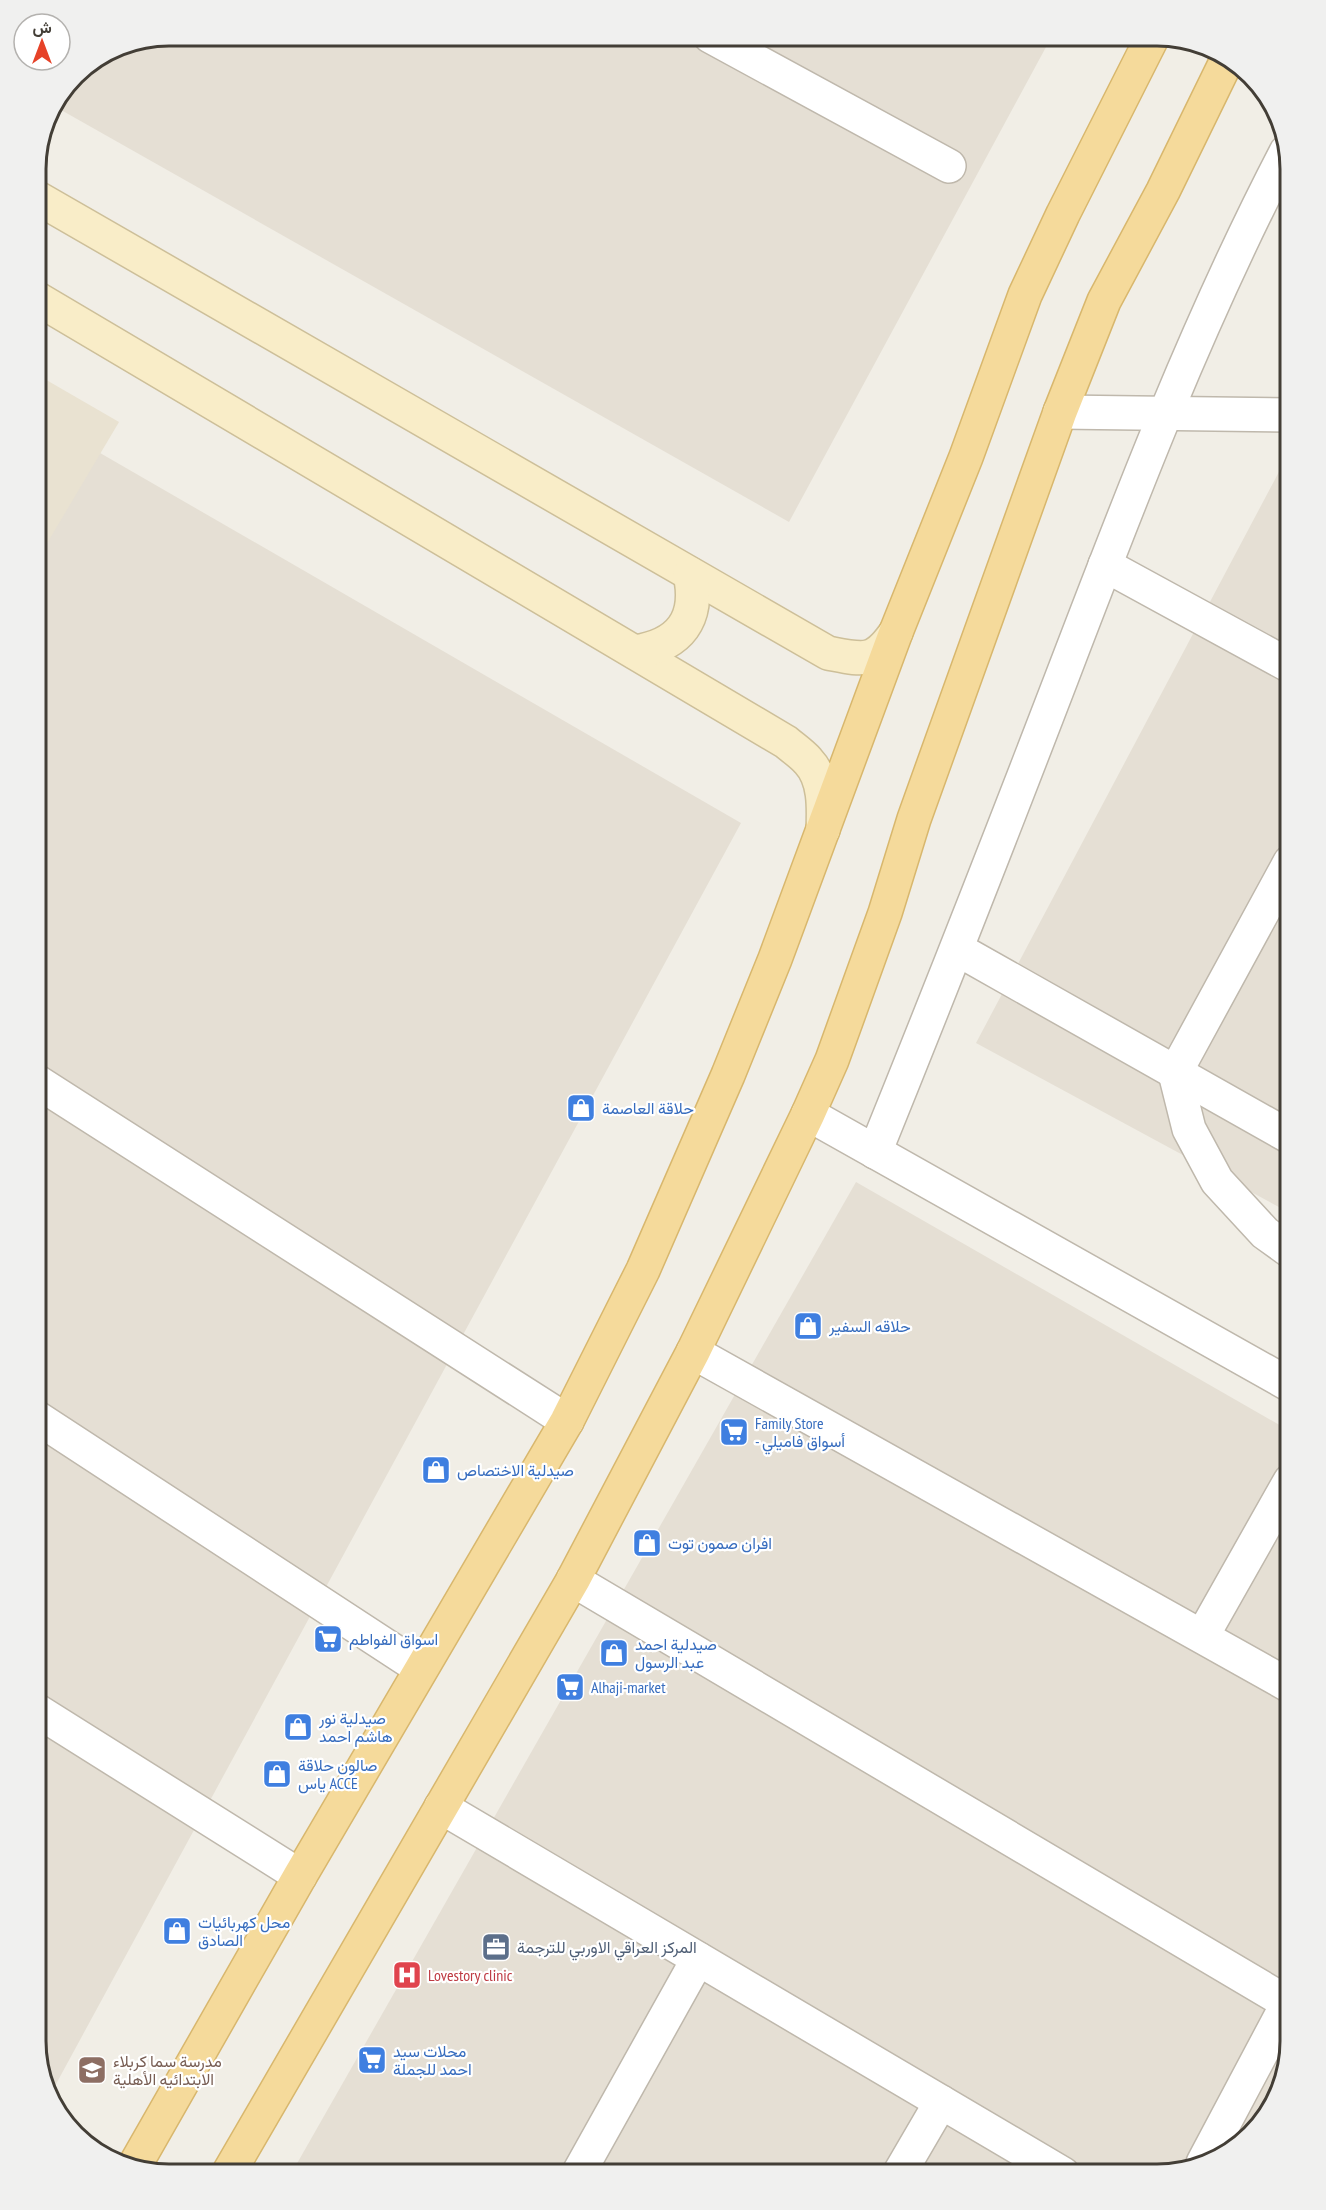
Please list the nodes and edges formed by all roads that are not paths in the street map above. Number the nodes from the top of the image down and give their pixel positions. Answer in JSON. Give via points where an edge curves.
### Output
{"nodes":[{"id":1,"x":729,"y":47,"type":"edge"},
{"id":2,"x":1147,"y":47,"type":"edge"},
{"id":3,"x":1224,"y":66,"type":"edge"},
{"id":4,"x":1279,"y":165,"type":"edge"},
{"id":5,"x":948,"y":166,"type":"dead end"},
{"id":6,"x":47,"y":203,"type":"edge"},
{"id":7,"x":47,"y":304,"type":"edge"},
{"id":8,"x":1060,"y":412,"type":"junction"},
{"id":9,"x":1164,"y":414,"type":"junction"},
{"id":10,"x":1280,"y":415,"type":"edge"},
{"id":11,"x":1105,"y":565,"type":"junction"},
{"id":12,"x":690,"y":574,"type":"junction"},
{"id":13,"x":896,"y":632,"type":"junction"},
{"id":14,"x":635,"y":652,"type":"junction"},
{"id":15,"x":1280,"y":661,"type":"edge"},
{"id":16,"x":822,"y":832,"type":"junction"},
{"id":17,"x":1280,"y":880,"type":"edge"},
{"id":18,"x":957,"y":950,"type":"junction"},
{"id":19,"x":1175,"y":1072,"type":"junction"},
{"id":20,"x":47,"y":1092,"type":"edge"},
{"id":21,"x":808,"y":1114,"type":"junction"},
{"id":22,"x":1280,"y":1131,"type":"edge"},
{"id":23,"x":875,"y":1152,"type":"junction"},
{"id":24,"x":1280,"y":1244,"type":"edge"},
{"id":25,"x":693,"y":1352,"type":"junction"},
{"id":26,"x":1280,"y":1379,"type":"edge"},
{"id":27,"x":567,"y":1421,"type":"junction"},
{"id":28,"x":46,"y":1424,"type":"edge"},
{"id":29,"x":1280,"y":1499,"type":"edge"},
{"id":30,"x":573,"y":1580,"type":"junction"},
{"id":31,"x":1203,"y":1635,"type":"junction"},
{"id":32,"x":420,"y":1668,"type":"junction"},
{"id":33,"x":1280,"y":1680,"type":"edge"},
{"id":34,"x":46,"y":1716,"type":"edge"},
{"id":35,"x":441,"y":1807,"type":"junction"},
{"id":36,"x":300,"y":1876,"type":"junction"},
{"id":37,"x":698,"y":1959,"type":"junction"},
{"id":38,"x":1280,"y":1996,"type":"edge"},
{"id":39,"x":1280,"y":2018,"type":"edge"},
{"id":40,"x":941,"y":2102,"type":"junction"},
{"id":41,"x":1209,"y":2152,"type":"edge"},
{"id":42,"x":138,"y":2159,"type":"edge"},
{"id":43,"x":234,"y":2163,"type":"edge"},
{"id":44,"x":584,"y":2163,"type":"edge"},
{"id":45,"x":905,"y":2164,"type":"edge"},
{"id":46,"x":1046,"y":2164,"type":"edge"}],
"edges":[{"from":1,"to":5,"type":"street"},
{"from":2,"to":13,"type":"main road","via":[[1025,295]]},
{"from":3,"to":8,"type":"main road","via":[[1104,301]]},
{"from":4,"to":9,"type":"street"},
{"from":6,"to":12,"type":"main road"},
{"from":7,"to":14,"type":"main road"},
{"from":8,"to":9,"type":"street"},
{"from":8,"to":21,"type":"main road","via":[[914,819],[877,936]]},
{"from":9,"to":10,"type":"street"},
{"from":9,"to":11,"type":"street"},
{"from":11,"to":15,"type":"street"},
{"from":11,"to":18,"type":"street"},
{"from":12,"to":13,"type":"main road","via":[[828,653],[869,658],[884,651]]},
{"from":12,"to":14,"type":"main road","via":[[694,592],[692,611],[684,627],[654,649]]},
{"from":13,"to":16,"type":"main road"},
{"from":14,"to":16,"type":"main road","via":[[786,742],[810,762],[822,788]]},
{"from":16,"to":27,"type":"main road","via":[[718,1097],[643,1269]]},
{"from":17,"to":19,"type":"street"},
{"from":18,"to":19,"type":"street"},
{"from":18,"to":23,"type":"street"},
{"from":19,"to":22,"type":"street"},
{"from":19,"to":24,"type":"street","via":[[1189,1129],[1217,1181]]},
{"from":20,"to":27,"type":"street"},
{"from":21,"to":23,"type":"street"},
{"from":21,"to":25,"type":"main road"},
{"from":23,"to":26,"type":"street"},
{"from":25,"to":30,"type":"main road"},
{"from":25,"to":31,"type":"street"},
{"from":27,"to":32,"type":"main road"},
{"from":28,"to":32,"type":"street"},
{"from":29,"to":31,"type":"street"},
{"from":30,"to":35,"type":"main road"},
{"from":30,"to":38,"type":"street"},
{"from":31,"to":33,"type":"street"},
{"from":32,"to":36,"type":"main road"},
{"from":34,"to":36,"type":"street"},
{"from":35,"to":37,"type":"street"},
{"from":35,"to":43,"type":"main road"},
{"from":36,"to":42,"type":"main road"},
{"from":37,"to":40,"type":"street"},
{"from":37,"to":44,"type":"street"},
{"from":39,"to":41,"type":"street"},
{"from":40,"to":45,"type":"street"},
{"from":40,"to":46,"type":"street"}]}
